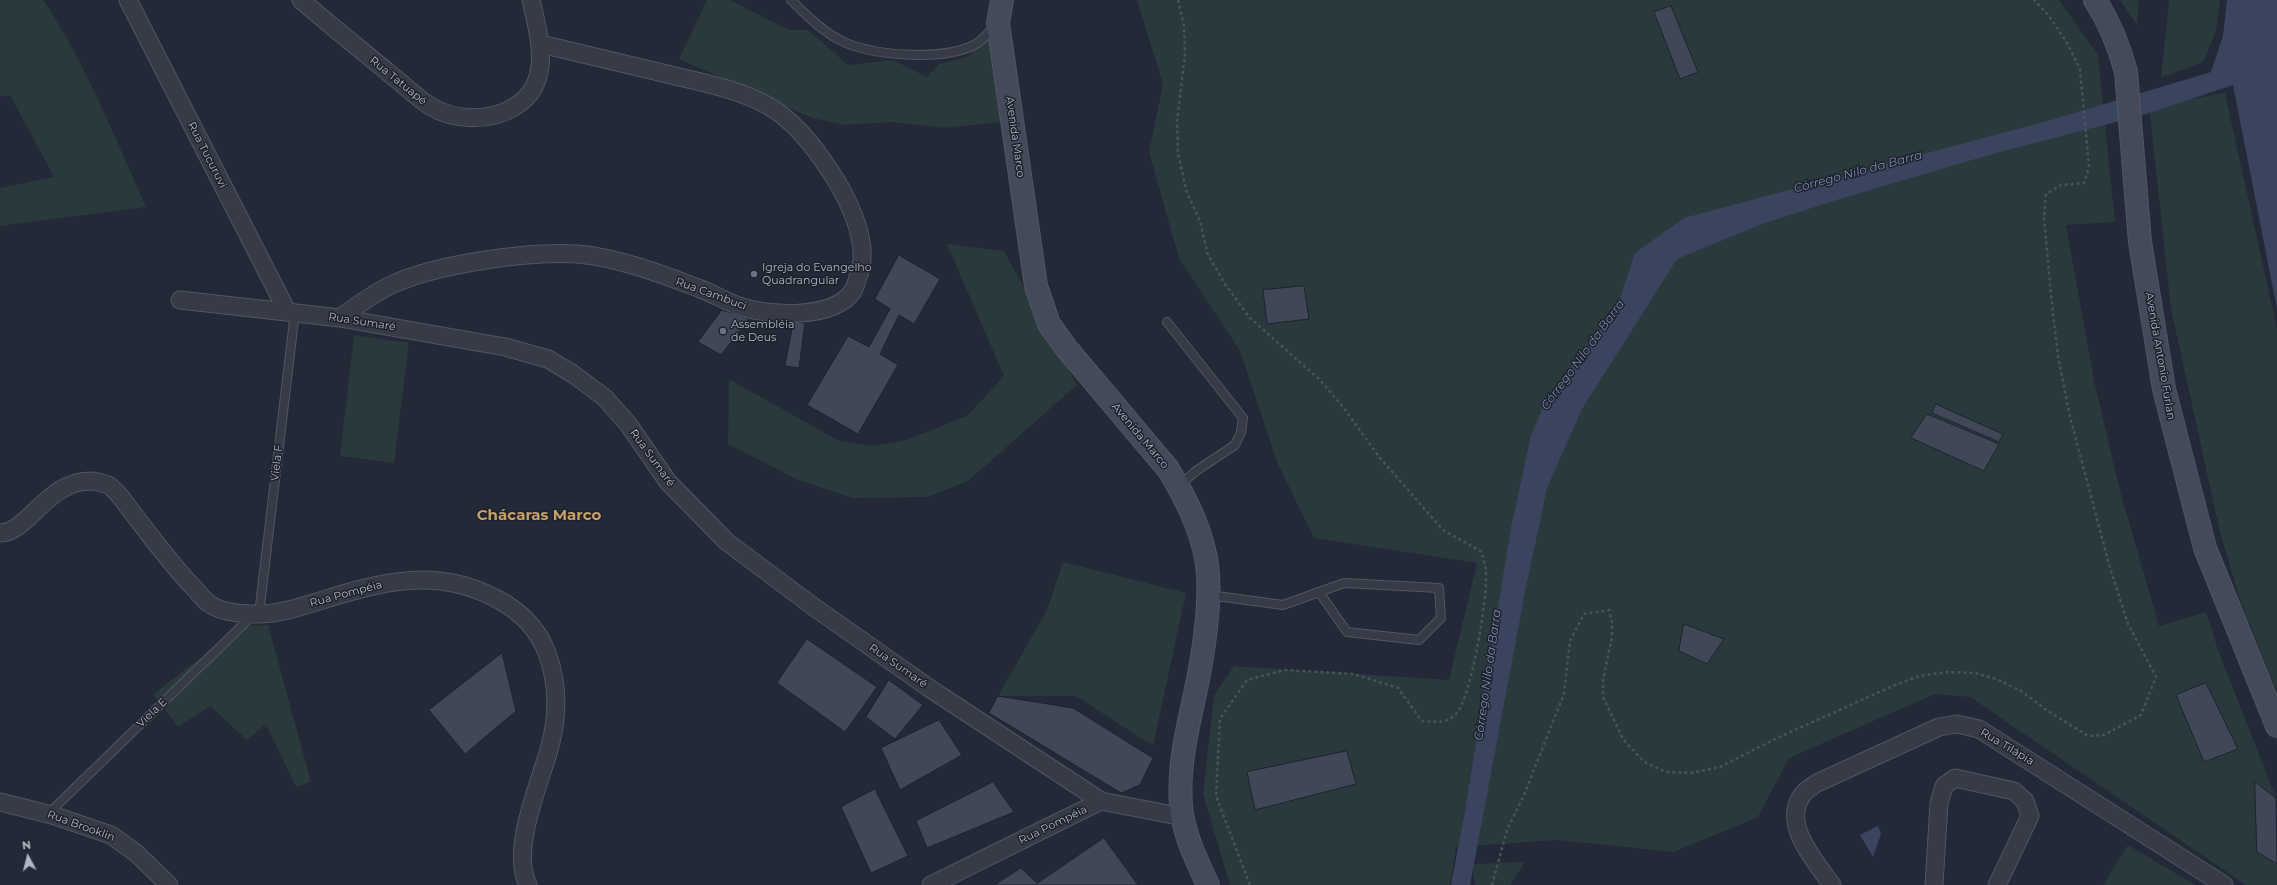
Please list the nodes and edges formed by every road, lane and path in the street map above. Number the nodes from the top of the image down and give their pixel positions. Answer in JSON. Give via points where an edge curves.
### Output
{"nodes":[{"id":1,"x":128,"y":0,"type":"edge"},
{"id":2,"x":301,"y":0,"type":"edge"},
{"id":3,"x":531,"y":0,"type":"edge"},
{"id":4,"x":791,"y":0,"type":"edge"},
{"id":5,"x":1002,"y":0,"type":"edge"},
{"id":6,"x":1178,"y":0,"type":"edge"},
{"id":7,"x":2034,"y":0,"type":"edge"},
{"id":8,"x":2095,"y":0,"type":"edge"},
{"id":9,"x":998,"y":23,"type":"junction"},
{"id":10,"x":541,"y":44,"type":"junction"},
{"id":11,"x":180,"y":300,"type":"dead end"},
{"id":12,"x":291,"y":311,"type":"junction"},
{"id":13,"x":340,"y":318,"type":"junction"},
{"id":14,"x":1167,"y":322,"type":"dead end"},
{"id":15,"x":1179,"y":487,"type":"junction"},
{"id":16,"x":0,"y":533,"type":"edge"},
{"id":17,"x":1319,"y":592,"type":"junction"},
{"id":18,"x":1208,"y":595,"type":"junction"},
{"id":19,"x":257,"y":614,"type":"junction"},
{"id":20,"x":2277,"y":726,"type":"edge"},
{"id":21,"x":1101,"y":801,"type":"junction"},
{"id":22,"x":0,"y":802,"type":"edge"},
{"id":23,"x":48,"y":814,"type":"junction"},
{"id":24,"x":1183,"y":817,"type":"junction"},
{"id":25,"x":169,"y":885,"type":"edge"},
{"id":26,"x":528,"y":885,"type":"edge"},
{"id":27,"x":931,"y":885,"type":"edge"},
{"id":28,"x":1208,"y":885,"type":"edge"},
{"id":29,"x":1250,"y":885,"type":"edge"},
{"id":30,"x":1492,"y":885,"type":"edge"},
{"id":31,"x":1832,"y":885,"type":"edge"},
{"id":32,"x":1934,"y":885,"type":"edge"},
{"id":33,"x":1997,"y":885,"type":"edge"},
{"id":34,"x":2224,"y":885,"type":"edge"}],
"edges":[{"from":1,"to":12,"type":"street","name":"Rua Tucuruvi"},
{"from":2,"to":10,"type":"street","name":"Rua Tatuapé","via":[[430,106],[464,117],[482,118],[504,113],[524,101],[534,86],[541,65]]},
{"from":3,"to":10,"type":"street","name":"Rua Tatuapé"},
{"from":4,"to":9,"type":"lane","via":[[811,20],[846,43],[889,53],[930,55],[959,50],[976,44]]},
{"from":5,"to":9,"type":"main road","name":"Avenida Marco"},
{"from":6,"to":29,"type":"path","via":[[1184,26],[1185,54],[1177,121],[1178,154],[1187,193],[1200,220],[1208,255],[1250,318],[1320,380],[1380,458],[1444,530],[1482,552],[1486,573],[1483,611],[1469,683],[1458,713],[1444,722],[1422,722],[1398,688],[1354,674],[1285,670],[1247,680],[1220,719],[1216,796]]},
{"from":7,"to":30,"type":"path","via":[[2053,22],[2080,70],[2089,167],[2084,182],[2061,185],[2046,194],[2044,218],[2051,295],[2058,356],[2070,417],[2110,568],[2128,624],[2156,677],[2141,715],[2104,735],[2088,736],[2021,691],[1996,679],[1948,672],[1919,676],[1895,685],[1781,736],[1720,767],[1691,773],[1666,772],[1644,762],[1623,739],[1603,697],[1612,637],[1610,610],[1584,614],[1570,641],[1564,694],[1524,795],[1506,830]]},
{"from":8,"to":20,"type":"main road","name":"Avenida Antonio Furlan","via":[[2106,16],[2126,72],[2140,242],[2164,389],[2175,438],[2204,548]]},
{"from":9,"to":15,"type":"main road","name":"Avenida Marco","via":[[1036,286],[1048,324],[1168,469]]},
{"from":10,"to":13,"type":"street","name":"Rua Cambuci","via":[[728,88],[765,104],[795,128],[823,160],[845,194],[862,245],[862,267],[852,292],[838,304],[822,310],[795,313],[764,312],[740,306],[697,288],[616,261],[578,254],[516,256],[459,265],[392,284],[366,298]]},
{"from":11,"to":12,"type":"street","name":"Rua Sumaré"},
{"from":12,"to":13,"type":"street","name":"Rua Sumaré"},
{"from":12,"to":19,"type":"lane","name":"Viela F"},
{"from":13,"to":21,"type":"street","name":"Rua Sumaré","via":[[528,352],[548,359],[573,374],[605,398],[628,424],[668,482],[727,542],[929,688]]},
{"from":14,"to":15,"type":"lane","via":[[1243,418],[1241,432],[1235,445]]},
{"from":15,"to":18,"type":"main road","name":"Avenida Marco","via":[[1200,534],[1207,565]]},
{"from":16,"to":19,"type":"street","name":"Rua Pompéia","via":[[14,529],[67,485],[92,481],[109,485],[175,568],[210,605],[235,612]]},
{"from":17,"to":17,"type":"lane","via":[[1344,583],[1439,588],[1441,618],[1419,640],[1347,632]]},
{"from":17,"to":18,"type":"lane","via":[[1283,605]]},
{"from":18,"to":24,"type":"main road","name":"Avenida Marco","via":[[1203,652],[1181,773]]},
{"from":19,"to":23,"type":"lane","name":"Viela E"},
{"from":19,"to":26,"type":"street","name":"Rua Pompéia","via":[[295,608],[368,586],[424,579],[452,582],[486,593],[508,604],[530,622],[547,651],[553,672],[556,708],[550,745],[532,802],[521,856]]},
{"from":21,"to":24,"type":"street","name":"Rua Pompéia"},
{"from":21,"to":27,"type":"street","name":"Rua Pompéia"},
{"from":22,"to":23,"type":"street","name":"Rua Brooklin"},
{"from":23,"to":25,"type":"street","name":"Rua Brooklin","via":[[111,835],[136,853]]},
{"from":24,"to":28,"type":"main road","name":"Avenida Marco","via":[[1184,828]]},
{"from":31,"to":34,"type":"street","name":"Rua Tilápia","via":[[1805,846],[1797,829],[1797,806],[1803,794],[1817,783],[1939,727],[1958,724],[1979,729]]},
{"from":32,"to":33,"type":"street","via":[[1938,803],[1944,786],[1955,778],[2014,791],[2025,801],[2030,816]]}]}
